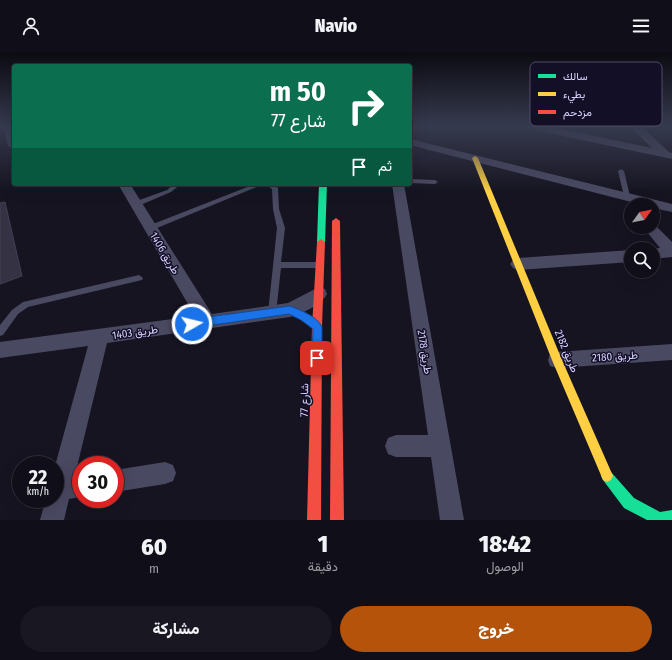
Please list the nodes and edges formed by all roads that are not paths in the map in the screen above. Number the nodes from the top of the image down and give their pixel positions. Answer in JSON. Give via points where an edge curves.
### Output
{"nodes":[{"id":1,"x":434,"y":148,"type":"edge"},
{"id":2,"x":627,"y":148,"type":"edge"},
{"id":3,"x":660,"y":148,"type":"edge"},
{"id":4,"x":671,"y":157,"type":"edge"},
{"id":5,"x":475,"y":158,"type":"junction"},
{"id":6,"x":621,"y":171,"type":"dead end"},
{"id":7,"x":412,"y":181,"type":"edge"},
{"id":8,"x":436,"y":182,"type":"dead end"},
{"id":9,"x":125,"y":186,"type":"edge"},
{"id":10,"x":175,"y":186,"type":"edge"},
{"id":11,"x":256,"y":186,"type":"edge"},
{"id":12,"x":272,"y":186,"type":"edge"},
{"id":13,"x":323,"y":186,"type":"edge"},
{"id":14,"x":398,"y":186,"type":"edge"},
{"id":15,"x":624,"y":198,"type":"edge"},
{"id":16,"x":626,"y":198,"type":"edge"},
{"id":17,"x":136,"y":204,"type":"junction"},
{"id":18,"x":660,"y":206,"type":"edge"},
{"id":19,"x":336,"y":208,"type":"dead end"},
{"id":20,"x":672,"y":208,"type":"edge"},
{"id":21,"x":150,"y":228,"type":"junction"},
{"id":22,"x":656,"y":234,"type":"edge"},
{"id":23,"x":672,"y":252,"type":"edge"},
{"id":24,"x":660,"y":253,"type":"edge"},
{"id":25,"x":624,"y":256,"type":"edge"},
{"id":26,"x":278,"y":264,"type":"junction"},
{"id":27,"x":518,"y":264,"type":"junction"},
{"id":28,"x":320,"y":265,"type":"junction"},
{"id":29,"x":139,"y":278,"type":"dead end"},
{"id":30,"x":319,"y":294,"type":"junction"},
{"id":31,"x":290,"y":310,"type":"junction"},
{"id":32,"x":272,"y":312,"type":"junction"},
{"id":33,"x":207,"y":322,"type":"junction"},
{"id":34,"x":318,"y":327,"type":"junction"},
{"id":35,"x":0,"y":332,"type":"edge"},
{"id":36,"x":100,"y":336,"type":"junction"},
{"id":37,"x":0,"y":350,"type":"edge"},
{"id":38,"x":672,"y":352,"type":"edge"},
{"id":39,"x":557,"y":360,"type":"junction"},
{"id":40,"x":396,"y":446,"type":"dead end"},
{"id":41,"x":440,"y":446,"type":"junction"},
{"id":42,"x":165,"y":473,"type":"dead end"},
{"id":43,"x":124,"y":480,"type":"edge"},
{"id":44,"x":70,"y":488,"type":"edge"},
{"id":45,"x":337,"y":509,"type":"edge"},
{"id":46,"x":672,"y":517,"type":"edge"},
{"id":47,"x":52,"y":520,"type":"edge"},
{"id":48,"x":314,"y":520,"type":"edge"},
{"id":49,"x":352,"y":520,"type":"edge"},
{"id":50,"x":452,"y":520,"type":"edge"}],
"edges":[{"from":1,"to":5,"type":"street"},
{"from":2,"to":4,"type":"street"},
{"from":3,"to":4,"type":"street"},
{"from":5,"to":15,"type":"street"},
{"from":5,"to":27,"type":"street","name":"طريق 2182"},
{"from":6,"to":16,"type":"lane"},
{"from":7,"to":8,"type":"lane"},
{"from":9,"to":17,"type":"street","name":"طريق 1406"},
{"from":10,"to":17,"type":"lane"},
{"from":11,"to":21,"type":"lane"},
{"from":12,"to":26,"type":"lane","via":[[275,188],[280,223]]},
{"from":13,"to":28,"type":"street","name":"شارع 77"},
{"from":14,"to":41,"type":"street","name":"طريق 2178"},
{"from":17,"to":21,"type":"street","name":"طريق 1406"},
{"from":18,"to":20,"type":"street"},
{"from":19,"to":45,"type":"street"},
{"from":21,"to":33,"type":"street","name":"طريق 1406"},
{"from":22,"to":23,"type":"street"},
{"from":23,"to":24,"type":"street"},
{"from":25,"to":27,"type":"street"},
{"from":26,"to":28,"type":"lane"},
{"from":26,"to":32,"type":"lane"},
{"from":27,"to":39,"type":"street","name":"طريق 2182"},
{"from":28,"to":30,"type":"street","name":"شارع 77"},
{"from":29,"to":35,"type":"lane","via":[[26,304],[15,312]]},
{"from":30,"to":31,"type":"street","name":"طريق 1403"},
{"from":30,"to":34,"type":"street","name":"شارع 77"},
{"from":31,"to":32,"type":"street","name":"طريق 1403"},
{"from":31,"to":34,"type":"street"},
{"from":32,"to":33,"type":"street","name":"طريق 1403"},
{"from":33,"to":36,"type":"street","name":"طريق 1403"},
{"from":34,"to":48,"type":"street","name":"شارع 77"},
{"from":36,"to":37,"type":"street","name":"طريق 1403"},
{"from":36,"to":44,"type":"street","name":"طريق 1403"},
{"from":38,"to":39,"type":"street","name":"طريق 2180"},
{"from":39,"to":46,"type":"street","name":"طريق 2182","via":[[606,475],[629,503],[659,519]]},
{"from":40,"to":41,"type":"street"},
{"from":41,"to":50,"type":"street","name":"طريق 2178"},
{"from":42,"to":43,"type":"street"},
{"from":44,"to":47,"type":"street","name":"طريق 1403"},
{"from":45,"to":49,"type":"street"}]}
